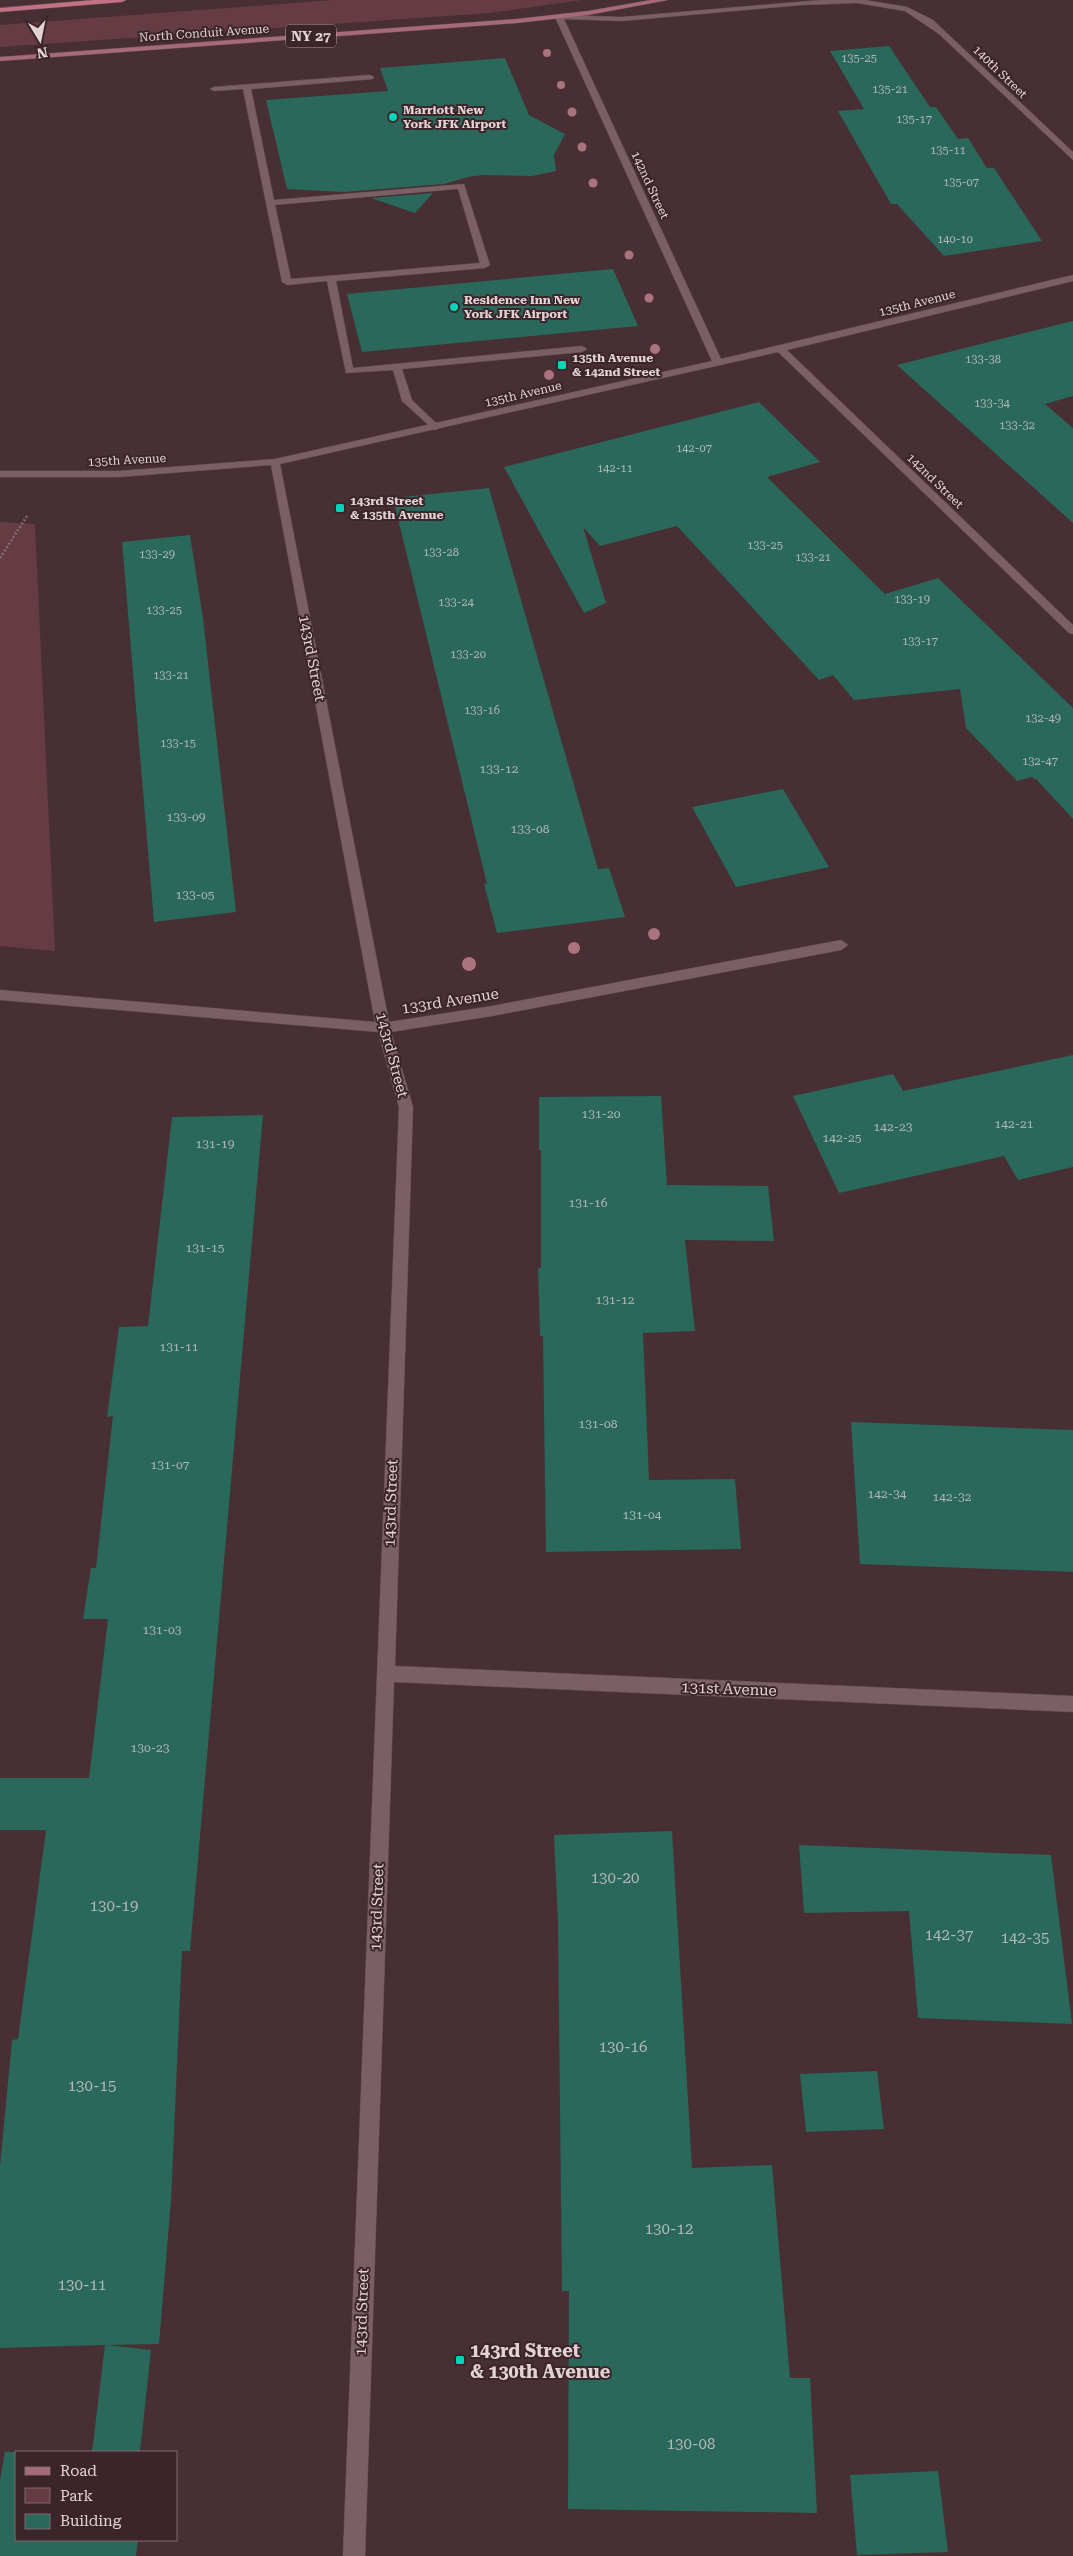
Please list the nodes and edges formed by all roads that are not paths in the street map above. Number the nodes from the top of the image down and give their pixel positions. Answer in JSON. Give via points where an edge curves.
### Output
{"nodes":[{"id":1,"x":122,"y":0,"type":"edge"},
{"id":2,"x":664,"y":0,"type":"edge"},
{"id":3,"x":0,"y":10,"type":"edge"},
{"id":4,"x":907,"y":10,"type":"joint"},
{"id":5,"x":559,"y":17,"type":"junction"},
{"id":6,"x":0,"y":59,"type":"edge"},
{"id":7,"x":370,"y":77,"type":"dead end"},
{"id":8,"x":246,"y":86,"type":"junction"},
{"id":9,"x":214,"y":89,"type":"dead end"},
{"id":10,"x":1073,"y":157,"type":"edge"},
{"id":11,"x":272,"y":203,"type":"junction"},
{"id":12,"x":331,"y":278,"type":"junction"},
{"id":13,"x":1073,"y":278,"type":"edge"},
{"id":14,"x":582,"y":349,"type":"dead end"},
{"id":15,"x":780,"y":349,"type":"junction"},
{"id":16,"x":718,"y":363,"type":"junction"},
{"id":17,"x":397,"y":367,"type":"junction"},
{"id":18,"x":434,"y":427,"type":"junction"},
{"id":19,"x":275,"y":462,"type":"junction"},
{"id":20,"x":0,"y":474,"type":"edge"},
{"id":21,"x":1073,"y":631,"type":"edge"},
{"id":22,"x":841,"y":945,"type":"dead end"},
{"id":23,"x":0,"y":994,"type":"edge"},
{"id":24,"x":383,"y":1028,"type":"junction"},
{"id":25,"x":385,"y":1674,"type":"junction"},
{"id":26,"x":1073,"y":1704,"type":"edge"},
{"id":27,"x":354,"y":2556,"type":"edge"}],
"edges":[{"from":1,"to":3,"type":"highway"},
{"from":2,"to":5,"type":"main road","name":"North Conduit Avenue","number":"NY 27"},
{"from":4,"to":5,"type":"street","name":"North Conduit Avenue","via":[[877,3],[837,1],[622,19]]},
{"from":4,"to":10,"type":"street","name":"140th Street","via":[[942,32]]},
{"from":5,"to":6,"type":"main road","name":"North Conduit Avenue","number":"NY 27"},
{"from":5,"to":16,"type":"street","name":"142nd Street"},
{"from":7,"to":8,"type":"street"},
{"from":8,"to":9,"type":"street"},
{"from":8,"to":11,"type":"street"},
{"from":11,"to":12,"type":"street","via":[[287,282]]},
{"from":11,"to":12,"type":"street","via":[[461,186],[486,265]]},
{"from":12,"to":17,"type":"street","via":[[349,371]]},
{"from":13,"to":15,"type":"street","name":"135th Avenue"},
{"from":14,"to":17,"type":"street"},
{"from":15,"to":16,"type":"street","name":"135th Avenue"},
{"from":15,"to":21,"type":"street","name":"142nd Street"},
{"from":16,"to":18,"type":"street","name":"135th Avenue"},
{"from":17,"to":18,"type":"street","via":[[407,401]]},
{"from":18,"to":19,"type":"street","name":"135th Avenue"},
{"from":19,"to":20,"type":"street","name":"135th Avenue","via":[[118,474]]},
{"from":19,"to":24,"type":"street","name":"143rd Street"},
{"from":22,"to":24,"type":"street","name":"133rd Avenue","via":[[492,1011]]},
{"from":23,"to":24,"type":"street","name":"133rd Avenue"},
{"from":24,"to":25,"type":"street","name":"143rd Street","via":[[406,1106]]},
{"from":25,"to":26,"type":"street","name":"131st Avenue"},
{"from":25,"to":27,"type":"street","name":"143rd Street"}]}
